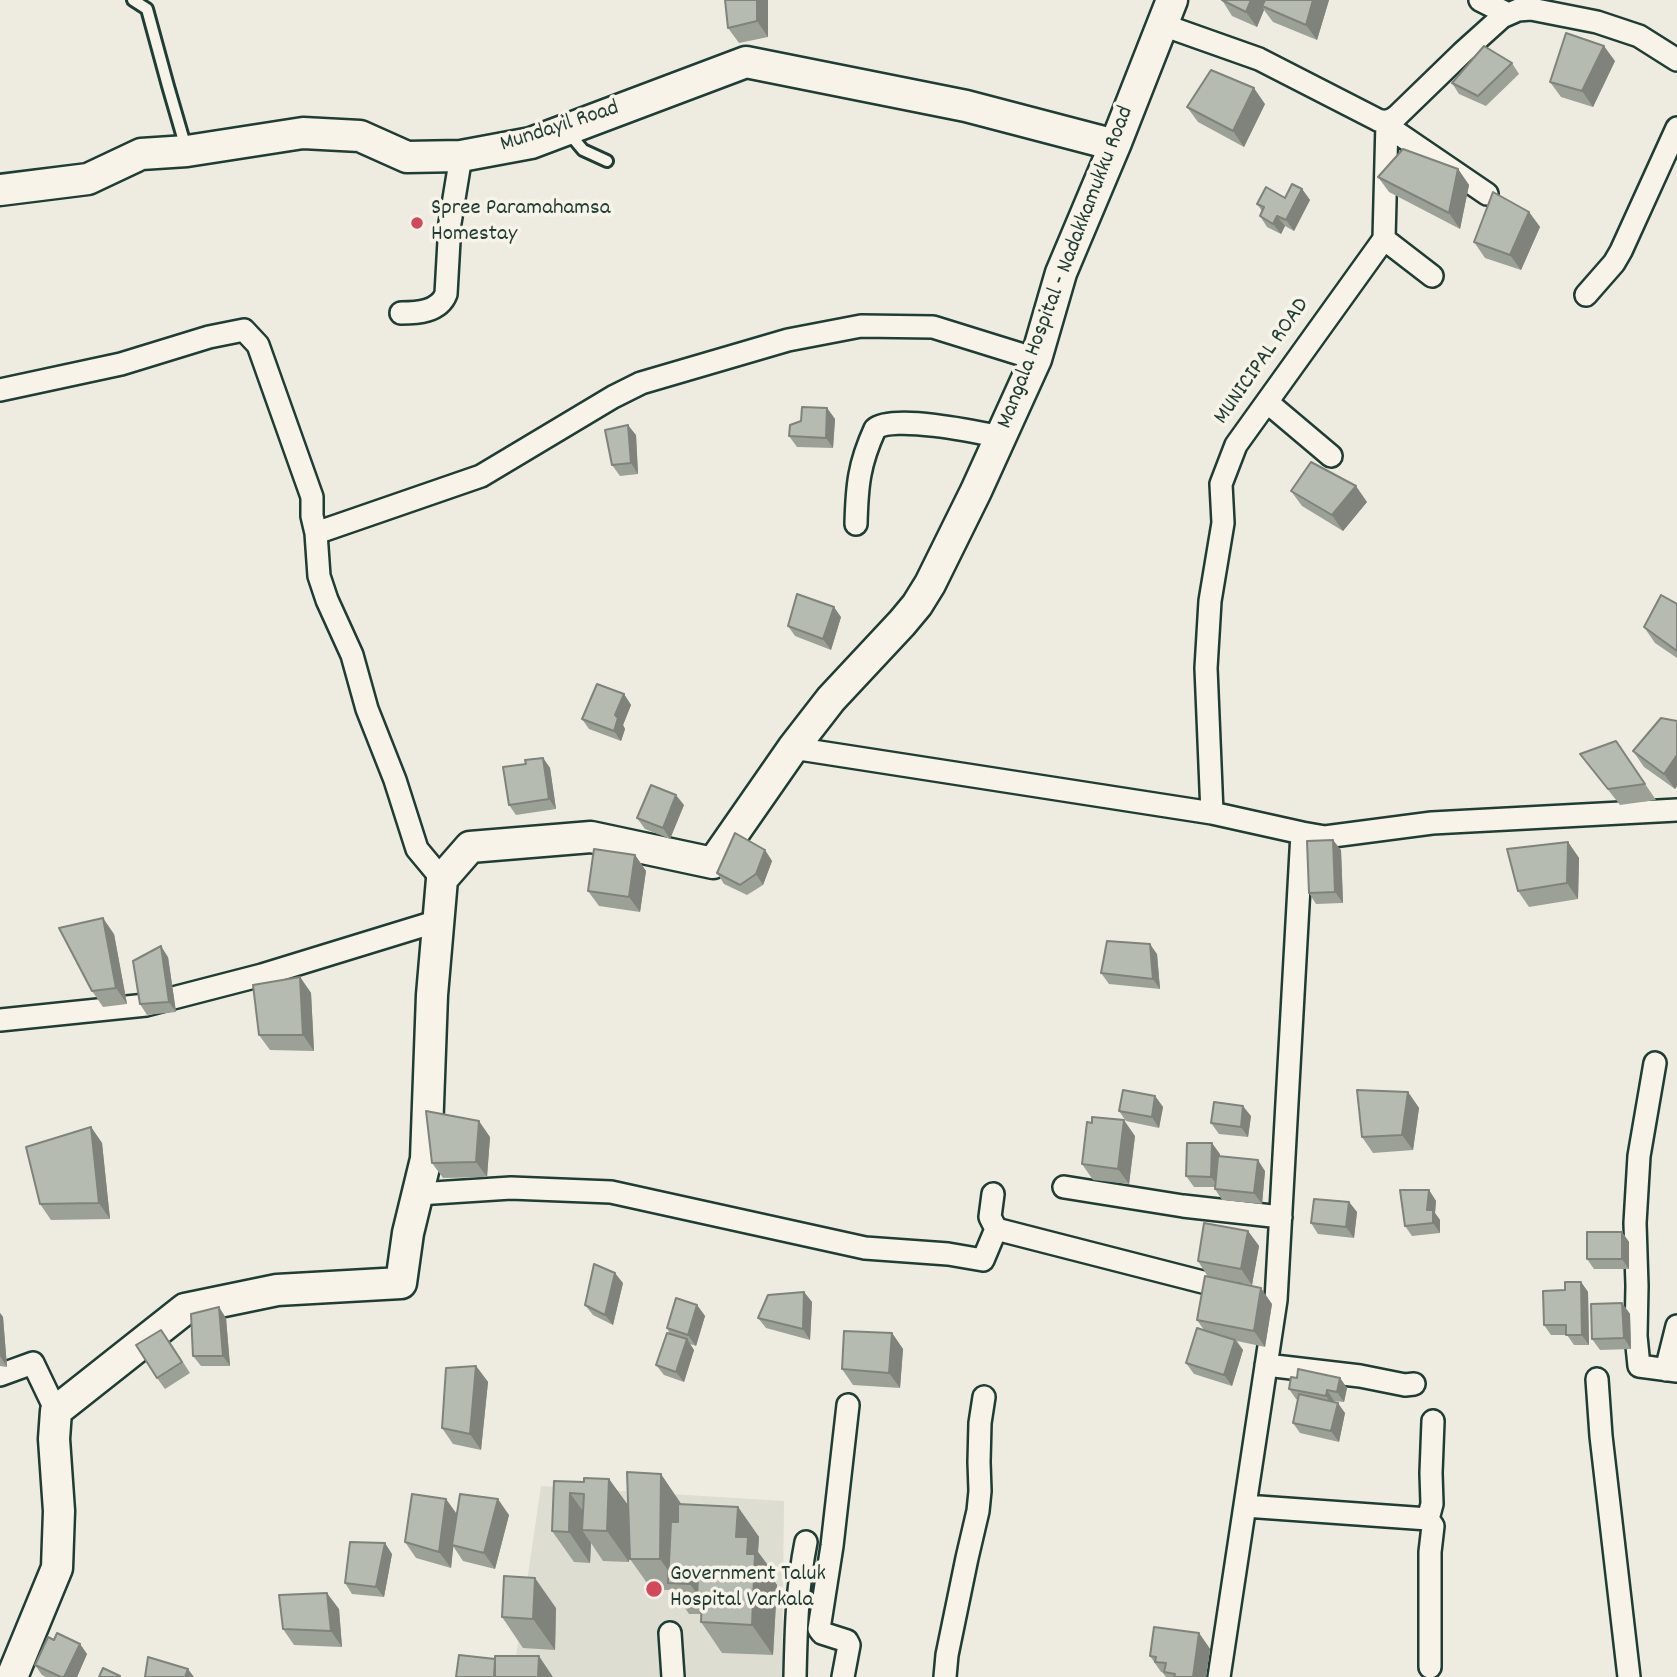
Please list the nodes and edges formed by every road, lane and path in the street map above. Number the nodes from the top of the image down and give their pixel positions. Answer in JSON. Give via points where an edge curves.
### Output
{"nodes":[{"id":1,"x":132,"y":0,"type":"edge"},
{"id":2,"x":1480,"y":0,"type":"edge"},
{"id":3,"x":1534,"y":0,"type":"edge"},
{"id":4,"x":1168,"y":12,"type":"edge"},
{"id":5,"x":1508,"y":14,"type":"junction"},
{"id":6,"x":1554,"y":14,"type":"junction"},
{"id":7,"x":1677,"y":60,"type":"edge"},
{"id":8,"x":1387,"y":122,"type":"junction"},
{"id":9,"x":1677,"y":128,"type":"edge"},
{"id":10,"x":566,"y":130,"type":"junction"},
{"id":11,"x":1115,"y":145,"type":"junction"},
{"id":12,"x":187,"y":151,"type":"junction"},
{"id":13,"x":461,"y":156,"type":"junction"},
{"id":14,"x":607,"y":160,"type":"dead end"},
{"id":15,"x":0,"y":190,"type":"edge"},
{"id":16,"x":1487,"y":194,"type":"dead end"},
{"id":17,"x":1384,"y":239,"type":"junction"},
{"id":18,"x":1432,"y":276,"type":"dead end"},
{"id":19,"x":1586,"y":295,"type":"dead end"},
{"id":20,"x":401,"y":313,"type":"dead end"},
{"id":21,"x":1036,"y":359,"type":"junction"},
{"id":22,"x":0,"y":390,"type":"edge"},
{"id":23,"x":1267,"y":402,"type":"junction"},
{"id":24,"x":1001,"y":437,"type":"junction"},
{"id":25,"x":1331,"y":456,"type":"dead end"},
{"id":26,"x":856,"y":524,"type":"dead end"},
{"id":27,"x":316,"y":533,"type":"junction"},
{"id":28,"x":793,"y":748,"type":"junction"},
{"id":29,"x":1677,"y":810,"type":"edge"},
{"id":30,"x":1212,"y":813,"type":"junction"},
{"id":31,"x":1302,"y":833,"type":"junction"},
{"id":32,"x":442,"y":879,"type":"junction"},
{"id":33,"x":438,"y":921,"type":"junction"},
{"id":34,"x":0,"y":1020,"type":"edge"},
{"id":35,"x":1655,"y":1063,"type":"dead end"},
{"id":36,"x":1064,"y":1187,"type":"dead end"},
{"id":37,"x":418,"y":1194,"type":"junction"},
{"id":38,"x":993,"y":1194,"type":"dead end"},
{"id":39,"x":1281,"y":1217,"type":"junction"},
{"id":40,"x":996,"y":1229,"type":"junction"},
{"id":41,"x":1276,"y":1300,"type":"junction"},
{"id":42,"x":1677,"y":1326,"type":"edge"},
{"id":43,"x":1266,"y":1365,"type":"junction"},
{"id":44,"x":1671,"y":1370,"type":"edge"},
{"id":45,"x":0,"y":1374,"type":"edge"},
{"id":46,"x":1597,"y":1379,"type":"dead end"},
{"id":47,"x":1414,"y":1384,"type":"dead end"},
{"id":48,"x":984,"y":1397,"type":"dead end"},
{"id":49,"x":848,"y":1405,"type":"dead end"},
{"id":50,"x":56,"y":1411,"type":"junction"},
{"id":51,"x":1433,"y":1421,"type":"dead end"},
{"id":52,"x":1245,"y":1506,"type":"junction"},
{"id":53,"x":1428,"y":1519,"type":"junction"},
{"id":54,"x":806,"y":1542,"type":"dead end"},
{"id":55,"x":670,"y":1633,"type":"dead end"},
{"id":56,"x":1430,"y":1667,"type":"dead end"},
{"id":57,"x":12,"y":1677,"type":"edge"},
{"id":58,"x":673,"y":1677,"type":"edge"},
{"id":59,"x":795,"y":1677,"type":"edge"},
{"id":60,"x":843,"y":1677,"type":"edge"},
{"id":61,"x":945,"y":1677,"type":"edge"},
{"id":62,"x":1219,"y":1677,"type":"edge"},
{"id":63,"x":1629,"y":1677,"type":"edge"}],
"edges":[{"from":1,"to":12,"type":"lane","via":[[147,9]]},
{"from":2,"to":5,"type":"street"},
{"from":3,"to":6,"type":"lane"},
{"from":4,"to":8,"type":"street"},
{"from":4,"to":11,"type":"main road","name":"Mangala Hospital - Nadakkamukku Road"},
{"from":5,"to":6,"type":"street","via":[[1524,9]]},
{"from":5,"to":8,"type":"street"},
{"from":6,"to":7,"type":"street","via":[[1639,36]]},
{"from":8,"to":16,"type":"street"},
{"from":8,"to":17,"type":"street"},
{"from":9,"to":19,"type":"street","via":[[1614,263]]},
{"from":10,"to":11,"type":"main road","name":"Mundayil Road","via":[[746,62],[966,106]]},
{"from":10,"to":13,"type":"main road","name":"Mundayil Road","via":[[531,143]]},
{"from":10,"to":14,"type":"lane","via":[[583,150]]},
{"from":11,"to":21,"type":"main road","name":"Mangala Hospital - Nadakkamukku Road","via":[[1061,273]]},
{"from":12,"to":13,"type":"main road","name":"Mundayil Road","via":[[303,133],[360,136],[407,157]]},
{"from":12,"to":15,"type":"main road","name":"Mundayil Road","via":[[141,154],[88,179]]},
{"from":13,"to":20,"type":"street","via":[[450,223],[446,294],[426,311]]},
{"from":17,"to":18,"type":"street"},
{"from":17,"to":23,"type":"street","name":"MUNICIPAL ROAD"},
{"from":21,"to":24,"type":"main road","name":"Mangala Hospital - Nadakkamukku Road"},
{"from":21,"to":27,"type":"street","via":[[933,327],[861,326],[788,340],[641,383],[481,476]]},
{"from":22,"to":27,"type":"street","via":[[121,364],[244,330],[258,345],[304,472]]},
{"from":23,"to":25,"type":"street"},
{"from":23,"to":30,"type":"street","name":"MUNICIPAL ROAD","via":[[1236,445],[1221,484],[1223,523],[1210,601],[1206,668]]},
{"from":24,"to":26,"type":"street","via":[[948,426],[880,425],[861,464]]},
{"from":24,"to":28,"type":"main road","name":"Mangala Hospital - Nadakkamukku Road","via":[[917,605]]},
{"from":27,"to":32,"type":"street","via":[[318,576],[352,655],[417,849]]},
{"from":28,"to":30,"type":"street"},
{"from":28,"to":32,"type":"main road","name":"Mangala Hospital - Nadakkamukku Road","via":[[713,863],[591,837],[470,847]]},
{"from":29,"to":31,"type":"street","via":[[1432,823],[1325,837]]},
{"from":30,"to":31,"type":"street"},
{"from":31,"to":39,"type":"street"},
{"from":32,"to":33,"type":"main road"},
{"from":33,"to":34,"type":"street","via":[[146,1005]]},
{"from":33,"to":37,"type":"main road","via":[[426,1158]]},
{"from":35,"to":44,"type":"street","via":[[1639,1156],[1636,1336],[1639,1366]]},
{"from":36,"to":39,"type":"street"},
{"from":37,"to":40,"type":"street","via":[[511,1188],[611,1192],[864,1248],[984,1260]]},
{"from":37,"to":50,"type":"main road","via":[[401,1283],[277,1290],[185,1309]]},
{"from":38,"to":40,"type":"street","via":[[990,1217]]},
{"from":39,"to":41,"type":"street"},
{"from":40,"to":41,"type":"street"},
{"from":41,"to":43,"type":"street"},
{"from":42,"to":44,"type":"street"},
{"from":43,"to":47,"type":"street"},
{"from":43,"to":52,"type":"street"},
{"from":45,"to":50,"type":"street","via":[[33,1363]]},
{"from":46,"to":63,"type":"street"},
{"from":48,"to":61,"type":"street","via":[[978,1511]]},
{"from":49,"to":60,"type":"street","via":[[819,1629],[849,1645]]},
{"from":50,"to":57,"type":"main road","via":[[57,1568]]},
{"from":51,"to":53,"type":"street"},
{"from":52,"to":53,"type":"street"},
{"from":52,"to":62,"type":"street"},
{"from":53,"to":56,"type":"street","via":[[1433,1526]]},
{"from":54,"to":59,"type":"street","via":[[797,1604]]},
{"from":55,"to":58,"type":"street"}]}
